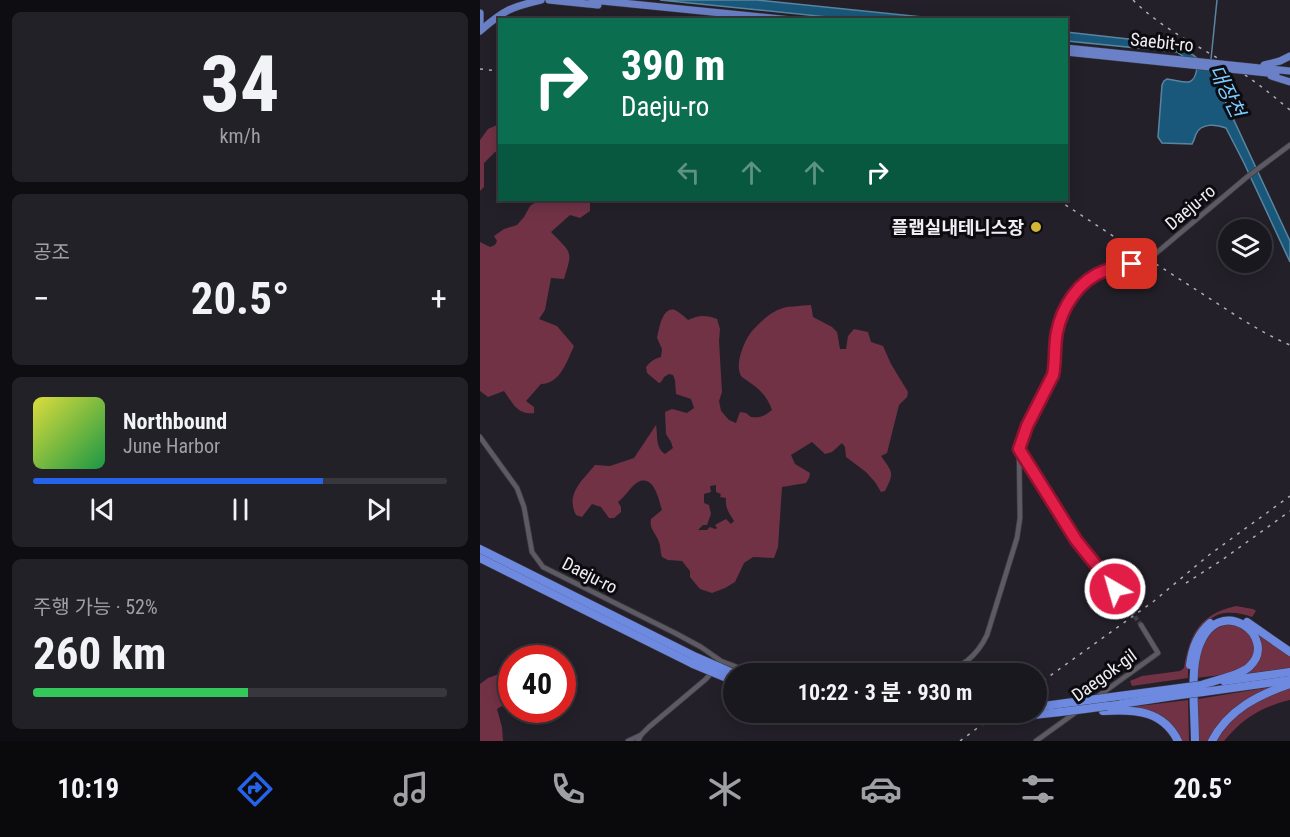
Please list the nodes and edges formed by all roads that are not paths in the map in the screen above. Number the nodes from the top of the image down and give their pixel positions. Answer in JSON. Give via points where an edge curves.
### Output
{"nodes":[{"id":1,"x":542,"y":0,"type":"edge"},
{"id":2,"x":549,"y":0,"type":"edge"},
{"id":3,"x":592,"y":0,"type":"edge"},
{"id":4,"x":640,"y":7,"type":"junction"},
{"id":5,"x":682,"y":11,"type":"junction"},
{"id":6,"x":480,"y":13,"type":"edge"},
{"id":7,"x":733,"y":18,"type":"edge"},
{"id":8,"x":767,"y":18,"type":"edge"},
{"id":9,"x":480,"y":23,"type":"edge"},
{"id":10,"x":480,"y":31,"type":"edge"},
{"id":11,"x":1068,"y":48,"type":"edge"},
{"id":12,"x":1068,"y":52,"type":"edge"},
{"id":13,"x":1290,"y":56,"type":"edge"},
{"id":14,"x":1256,"y":69,"type":"junction"},
{"id":15,"x":1290,"y":73,"type":"edge"},
{"id":16,"x":1290,"y":82,"type":"edge"},
{"id":17,"x":1290,"y":145,"type":"edge"},
{"id":18,"x":480,"y":437,"type":"edge"},
{"id":19,"x":1019,"y":449,"type":"junction"},
{"id":20,"x":480,"y":549,"type":"edge"},
{"id":21,"x":480,"y":558,"type":"edge"},
{"id":22,"x":548,"y":588,"type":"junction"},
{"id":23,"x":1127,"y":606,"type":"tunnel mouth"},
{"id":24,"x":1141,"y":625,"type":"tunnel mouth"},
{"id":25,"x":1290,"y":651,"type":"edge"},
{"id":26,"x":694,"y":661,"type":"junction"},
{"id":27,"x":721,"y":661,"type":"junction"},
{"id":28,"x":726,"y":663,"type":"edge"},
{"id":29,"x":963,"y":663,"type":"edge"},
{"id":30,"x":723,"y":670,"type":"edge"},
{"id":31,"x":1290,"y":672,"type":"edge"},
{"id":32,"x":723,"y":676,"type":"edge"},
{"id":33,"x":1290,"y":682,"type":"edge"},
{"id":34,"x":1202,"y":688,"type":"junction"},
{"id":35,"x":1180,"y":691,"type":"junction"},
{"id":36,"x":1047,"y":706,"type":"edge"},
{"id":37,"x":1105,"y":709,"type":"junction"},
{"id":38,"x":1047,"y":715,"type":"edge"},
{"id":39,"x":641,"y":735,"type":"junction"},
{"id":40,"x":628,"y":741,"type":"edge"},
{"id":41,"x":638,"y":741,"type":"edge"},
{"id":42,"x":1036,"y":741,"type":"edge"},
{"id":43,"x":1178,"y":741,"type":"edge"},
{"id":44,"x":1190,"y":741,"type":"edge"},
{"id":45,"x":1195,"y":741,"type":"edge"},
{"id":46,"x":1212,"y":741,"type":"edge"}],
"edges":[{"from":1,"to":10,"type":"highway","via":[[507,9]]},
{"from":2,"to":4,"type":"highway"},
{"from":3,"to":4,"type":"highway"},
{"from":4,"to":5,"type":"highway"},
{"from":5,"to":7,"type":"highway"},
{"from":5,"to":8,"type":"highway"},
{"from":6,"to":9,"type":"highway"},
{"from":11,"to":14,"type":"highway","name":"Saebit-ro","bridge":true},
{"from":12,"to":14,"type":"highway","name":"Saebit-ro","bridge":true},
{"from":13,"to":14,"type":"highway","bridge":true},
{"from":14,"to":15,"type":"highway","name":"Saebit-ro","bridge":true},
{"from":14,"to":16,"type":"highway","bridge":true},
{"from":17,"to":19,"type":"street","name":"Daeju-ro","via":[[1148,260],[1102,272],[1073,295],[1057,333],[1053,375]]},
{"from":18,"to":27,"type":"street","name":"Daeju-ro","via":[[517,488],[532,552],[543,567],[675,633]]},
{"from":19,"to":23,"type":"street","via":[[1076,540]]},
{"from":19,"to":29,"type":"street","name":"Daeju-ro","via":[[1017,538],[987,635],[981,647]]},
{"from":20,"to":22,"type":"highway"},
{"from":21,"to":22,"type":"highway"},
{"from":22,"to":26,"type":"highway"},
{"from":24,"to":42,"type":"street","name":"Daegok-gil","via":[[1158,653]]},
{"from":25,"to":44,"type":"highway","via":[[1237,618],[1226,617],[1208,624],[1199,634],[1191,655]]},
{"from":26,"to":30,"type":"highway","bridge":true},
{"from":26,"to":32,"type":"highway","bridge":true},
{"from":27,"to":28,"type":"street","name":"Daeju-ro"},
{"from":27,"to":39,"type":"street","via":[[706,679]]},
{"from":31,"to":34,"type":"highway"},
{"from":33,"to":34,"type":"highway"},
{"from":33,"to":46,"type":"highway","via":[[1244,704],[1227,719]]},
{"from":34,"to":35,"type":"highway","bridge":true},
{"from":34,"to":45,"type":"highway","via":[[1251,666],[1257,643],[1247,626],[1231,620],[1219,623],[1200,643],[1194,669]]},
{"from":35,"to":36,"type":"highway","bridge":true},
{"from":35,"to":37,"type":"highway"},
{"from":37,"to":38,"type":"highway","bridge":true},
{"from":37,"to":43,"type":"highway","via":[[1154,716],[1173,731]]},
{"from":39,"to":40,"type":"street"},
{"from":39,"to":41,"type":"street"}]}
